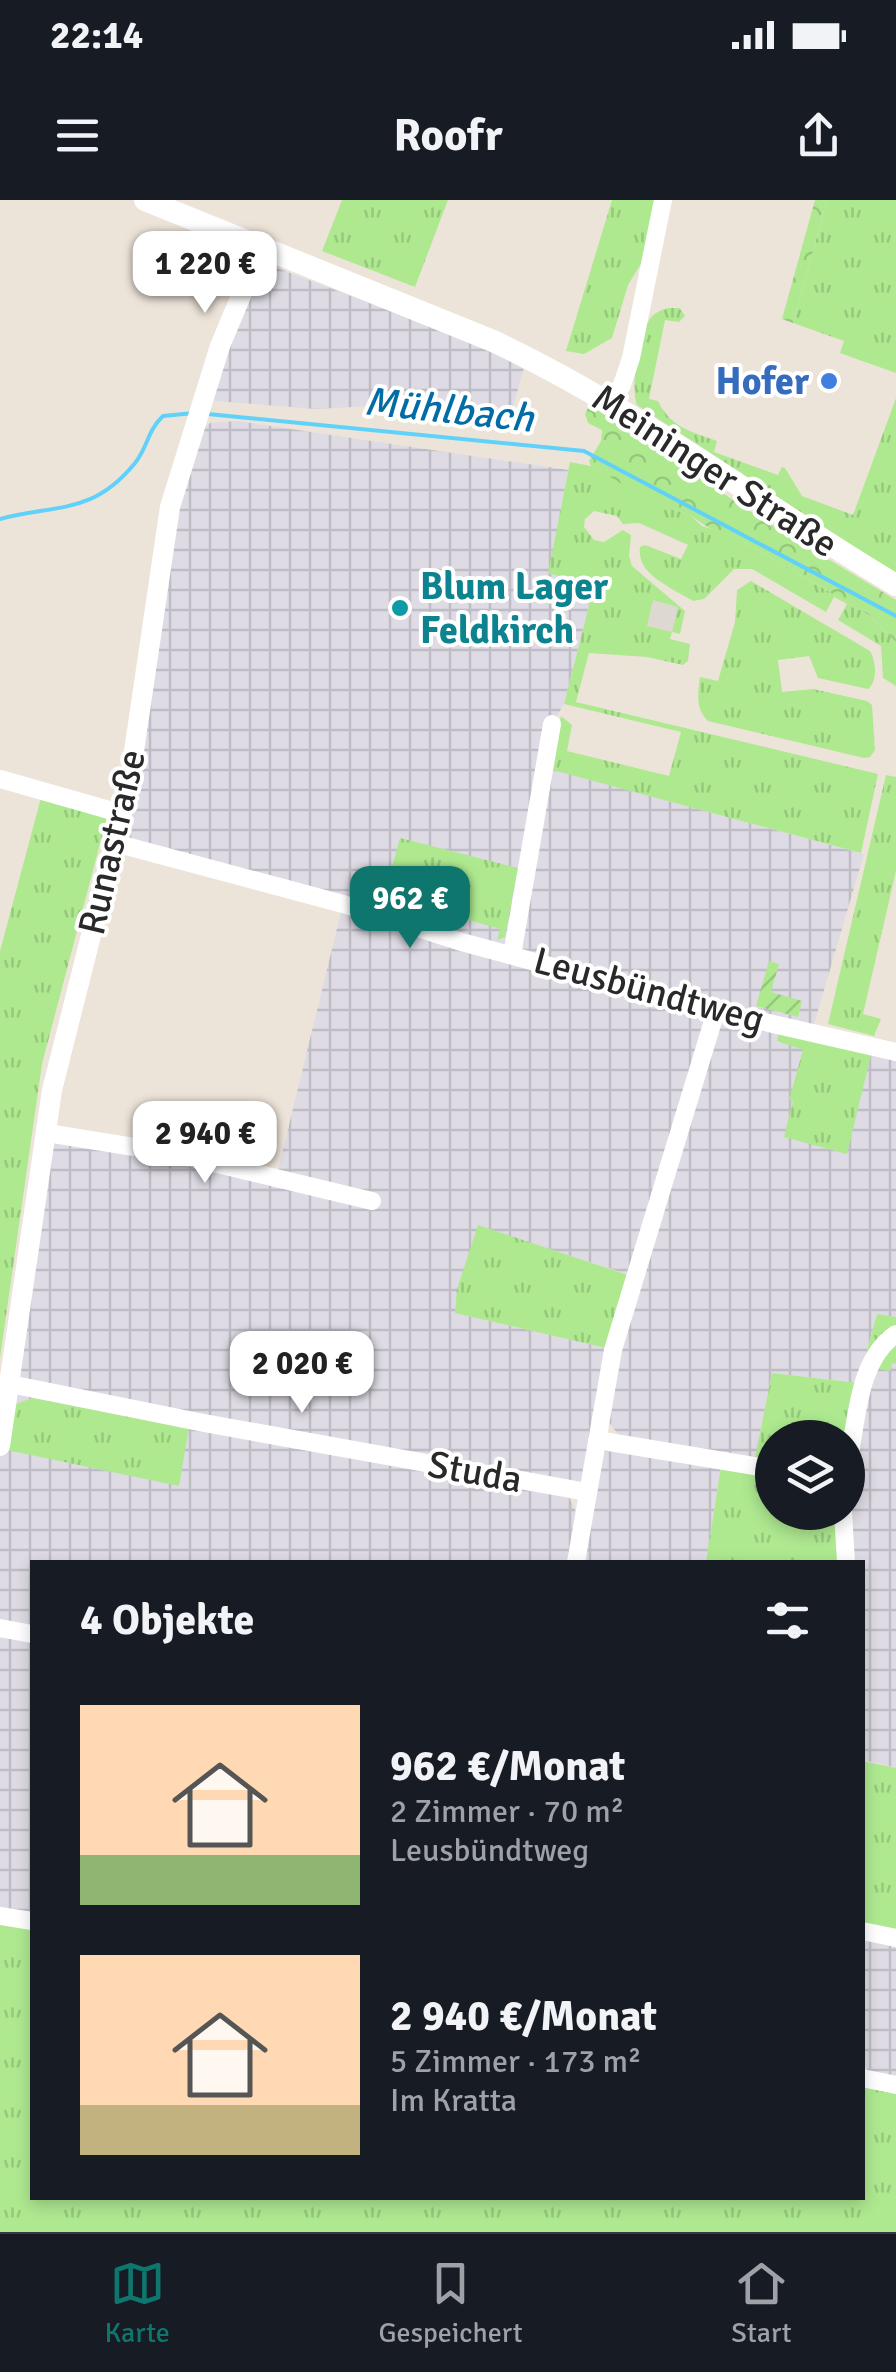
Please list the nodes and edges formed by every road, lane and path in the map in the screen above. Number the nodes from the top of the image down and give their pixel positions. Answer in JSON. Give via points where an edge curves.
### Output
{"nodes":[{"id":1,"x":145,"y":200,"type":"edge"},
{"id":2,"x":663,"y":200,"type":"edge"},
{"id":3,"x":261,"y":248,"type":"junction"},
{"id":4,"x":610,"y":402,"type":"junction"},
{"id":5,"x":896,"y":585,"type":"edge"},
{"id":6,"x":552,"y":724,"type":"dead end"},
{"id":7,"x":0,"y":779,"type":"edge"},
{"id":8,"x":124,"y":814,"type":"junction"},
{"id":9,"x":115,"y":843,"type":"junction"},
{"id":10,"x":512,"y":955,"type":"junction"},
{"id":11,"x":716,"y":1011,"type":"junction"},
{"id":12,"x":896,"y":1052,"type":"edge"},
{"id":13,"x":46,"y":1133,"type":"junction"},
{"id":14,"x":372,"y":1201,"type":"dead end"},
{"id":15,"x":896,"y":1334,"type":"edge"},
{"id":16,"x":10,"y":1384,"type":"junction"},
{"id":17,"x":856,"y":1420,"type":"edge"},
{"id":18,"x":597,"y":1440,"type":"junction"},
{"id":19,"x":0,"y":1446,"type":"edge"},
{"id":20,"x":755,"y":1465,"type":"edge"},
{"id":21,"x":586,"y":1492,"type":"junction"},
{"id":22,"x":844,"y":1530,"type":"edge"},
{"id":23,"x":576,"y":1560,"type":"edge"},
{"id":24,"x":846,"y":1560,"type":"edge"},
{"id":25,"x":0,"y":1628,"type":"edge"},
{"id":26,"x":30,"y":1634,"type":"edge"},
{"id":27,"x":0,"y":1916,"type":"edge"},
{"id":28,"x":30,"y":1922,"type":"edge"},
{"id":29,"x":865,"y":1932,"type":"edge"},
{"id":30,"x":896,"y":1938,"type":"edge"},
{"id":31,"x":865,"y":2079,"type":"edge"},
{"id":32,"x":896,"y":2085,"type":"edge"}],
"edges":[{"from":1,"to":3,"type":"main road","name":"Meininger Straße"},
{"from":2,"to":4,"type":"street","via":[[632,358]]},
{"from":3,"to":4,"type":"main road","name":"Meininger Straße","via":[[493,341]]},
{"from":3,"to":8,"type":"street","name":"Runastraße","via":[[220,346],[170,507]]},
{"from":4,"to":5,"type":"main road","name":"Meininger Straße"},
{"from":6,"to":10,"type":"street"},
{"from":7,"to":8,"type":"street"},
{"from":8,"to":9,"type":"street","name":"Runastraße"},
{"from":9,"to":10,"type":"street","name":"Leusbündtweg"},
{"from":9,"to":13,"type":"street","name":"Runastraße"},
{"from":10,"to":11,"type":"street","name":"Leusbündtweg"},
{"from":11,"to":12,"type":"street","name":"Leusbündtweg"},
{"from":11,"to":18,"type":"street","via":[[622,1318]]},
{"from":13,"to":14,"type":"street","via":[[171,1153]]},
{"from":13,"to":16,"type":"street","name":"Runastraße"},
{"from":15,"to":17,"type":"street","via":[[878,1352],[862,1386]]},
{"from":16,"to":19,"type":"street","name":"Runastraße"},
{"from":16,"to":21,"type":"street","name":"Studa"},
{"from":18,"to":20,"type":"street"},
{"from":18,"to":21,"type":"street"},
{"from":21,"to":23,"type":"street"},
{"from":22,"to":24,"type":"street"},
{"from":25,"to":26,"type":"street"},
{"from":27,"to":28,"type":"street"},
{"from":29,"to":30,"type":"street"},
{"from":31,"to":32,"type":"street"}]}
